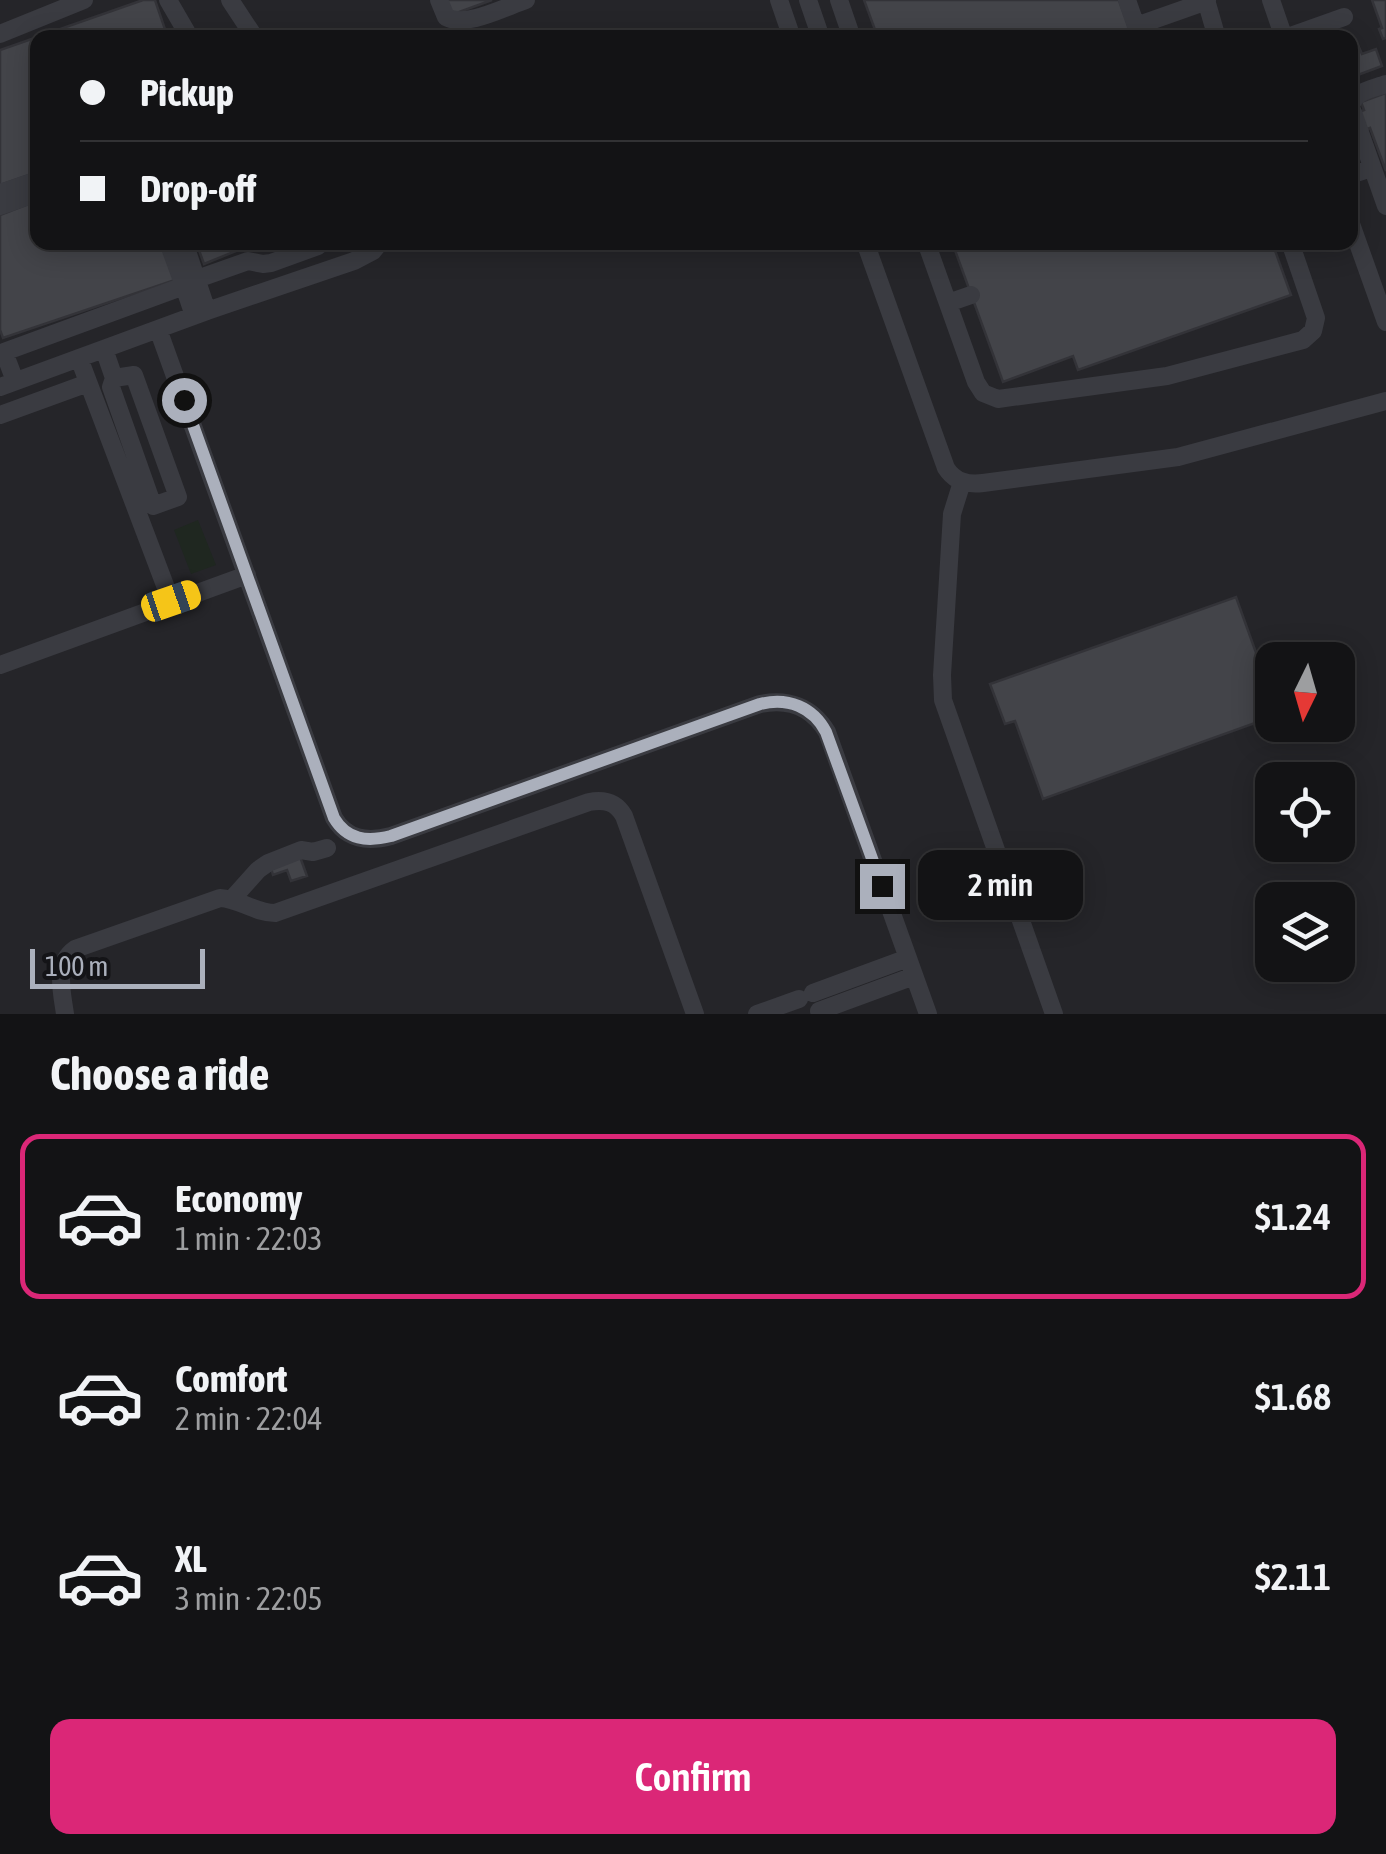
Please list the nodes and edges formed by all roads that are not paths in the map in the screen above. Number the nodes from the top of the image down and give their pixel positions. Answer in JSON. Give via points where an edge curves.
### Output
{"nodes":[{"id":1,"x":84,"y":0,"type":"edge"},
{"id":2,"x":168,"y":0,"type":"edge"},
{"id":3,"x":230,"y":0,"type":"edge"},
{"id":4,"x":439,"y":0,"type":"edge"},
{"id":5,"x":526,"y":0,"type":"edge"},
{"id":6,"x":779,"y":0,"type":"edge"},
{"id":7,"x":808,"y":0,"type":"edge"},
{"id":8,"x":839,"y":0,"type":"edge"},
{"id":9,"x":1127,"y":0,"type":"edge"},
{"id":10,"x":1271,"y":0,"type":"edge"},
{"id":11,"x":1206,"y":1,"type":"edge"},
{"id":12,"x":1169,"y":7,"type":"edge"},
{"id":13,"x":1344,"y":17,"type":"dead end"},
{"id":14,"x":185,"y":30,"type":"edge"},
{"id":15,"x":242,"y":30,"type":"edge"},
{"id":16,"x":789,"y":30,"type":"edge"},
{"id":17,"x":818,"y":30,"type":"edge"},
{"id":18,"x":849,"y":30,"type":"edge"},
{"id":19,"x":1215,"y":30,"type":"edge"},
{"id":20,"x":1282,"y":30,"type":"edge"},
{"id":21,"x":1307,"y":30,"type":"edge"},
{"id":22,"x":0,"y":34,"type":"edge"},
{"id":23,"x":1386,"y":84,"type":"edge"},
{"id":24,"x":1358,"y":94,"type":"edge"},
{"id":25,"x":1358,"y":131,"type":"edge"},
{"id":26,"x":1372,"y":168,"type":"junction"},
{"id":27,"x":1358,"y":172,"type":"edge"},
{"id":28,"x":30,"y":183,"type":"edge"},
{"id":29,"x":0,"y":193,"type":"edge"},
{"id":30,"x":30,"y":195,"type":"edge"},
{"id":31,"x":0,"y":206,"type":"edge"},
{"id":32,"x":1386,"y":206,"type":"edge"},
{"id":33,"x":1358,"y":243,"type":"edge"},
{"id":34,"x":172,"y":250,"type":"edge"},
{"id":35,"x":185,"y":250,"type":"edge"},
{"id":36,"x":307,"y":250,"type":"edge"},
{"id":37,"x":374,"y":250,"type":"edge"},
{"id":38,"x":868,"y":250,"type":"edge"},
{"id":39,"x":929,"y":250,"type":"edge"},
{"id":40,"x":1288,"y":254,"type":"edge"},
{"id":41,"x":190,"y":282,"type":"junction"},
{"id":42,"x":971,"y":295,"type":"dead end"},
{"id":43,"x":948,"y":303,"type":"junction"},
{"id":44,"x":201,"y":313,"type":"junction"},
{"id":45,"x":1385,"y":316,"type":"edge"},
{"id":46,"x":158,"y":329,"type":"junction"},
{"id":47,"x":104,"y":349,"type":"junction"},
{"id":48,"x":2,"y":351,"type":"edge"},
{"id":49,"x":78,"y":358,"type":"junction"},
{"id":50,"x":114,"y":378,"type":"junction"},
{"id":51,"x":8,"y":384,"type":"edge"},
{"id":52,"x":88,"y":384,"type":"junction"},
{"id":53,"x":1386,"y":401,"type":"edge"},
{"id":54,"x":0,"y":414,"type":"edge"},
{"id":55,"x":962,"y":482,"type":"junction"},
{"id":56,"x":248,"y":575,"type":"junction"},
{"id":57,"x":171,"y":601,"type":"junction"},
{"id":58,"x":0,"y":665,"type":"edge"},
{"id":59,"x":327,"y":848,"type":"dead end"},
{"id":60,"x":232,"y":899,"type":"junction"},
{"id":61,"x":908,"y":958,"type":"junction"},
{"id":62,"x":914,"y":976,"type":"junction"},
{"id":63,"x":810,"y":1001,"type":"junction"},
{"id":64,"x":65,"y":1014,"type":"edge"},
{"id":65,"x":696,"y":1014,"type":"edge"},
{"id":66,"x":757,"y":1014,"type":"edge"},
{"id":67,"x":928,"y":1014,"type":"edge"},
{"id":68,"x":1054,"y":1014,"type":"edge"}],
"edges":[{"from":1,"to":22,"type":"street"},
{"from":2,"to":14,"type":"street"},
{"from":3,"to":15,"type":"street"},
{"from":4,"to":5,"type":"street","via":[[446,17],[457,22]]},
{"from":6,"to":16,"type":"street"},
{"from":7,"to":17,"type":"street"},
{"from":8,"to":18,"type":"street"},
{"from":9,"to":12,"type":"street","via":[[1136,26]]},
{"from":10,"to":20,"type":"street"},
{"from":11,"to":12,"type":"street"},
{"from":11,"to":19,"type":"street"},
{"from":13,"to":21,"type":"street"},
{"from":23,"to":24,"type":"street"},
{"from":25,"to":26,"type":"street"},
{"from":26,"to":27,"type":"street"},
{"from":26,"to":32,"type":"street"},
{"from":28,"to":29,"type":"street"},
{"from":30,"to":31,"type":"street"},
{"from":33,"to":45,"type":"street"},
{"from":34,"to":41,"type":"street"},
{"from":35,"to":41,"type":"street"},
{"from":36,"to":41,"type":"street"},
{"from":37,"to":44,"type":"street"},
{"from":38,"to":55,"type":"street","via":[[946,468]]},
{"from":39,"to":43,"type":"street"},
{"from":40,"to":43,"type":"street","via":[[1316,318],[1306,338],[1168,376],[998,399],[976,382]]},
{"from":41,"to":44,"type":"street"},
{"from":41,"to":48,"type":"street"},
{"from":42,"to":43,"type":"street"},
{"from":44,"to":46,"type":"street"},
{"from":46,"to":47,"type":"street"},
{"from":46,"to":56,"type":"street"},
{"from":47,"to":49,"type":"street"},
{"from":47,"to":50,"type":"street"},
{"from":48,"to":51,"type":"street"},
{"from":49,"to":51,"type":"street"},
{"from":49,"to":52,"type":"street"},
{"from":50,"to":50,"type":"street","via":[[134,374],[178,497],[153,506],[111,387]]},
{"from":52,"to":54,"type":"street"},
{"from":52,"to":57,"type":"street"},
{"from":53,"to":55,"type":"street","via":[[1169,458]]},
{"from":55,"to":68,"type":"street","via":[[952,514],[942,700]]},
{"from":56,"to":57,"type":"street"},
{"from":56,"to":61,"type":"street","via":[[334,818],[346,833],[367,840],[391,836],[760,704],[786,702],[811,712],[826,732]]},
{"from":57,"to":58,"type":"street"},
{"from":59,"to":60,"type":"street","via":[[268,862]]},
{"from":60,"to":64,"type":"street","via":[[71,952],[61,976]]},
{"from":60,"to":65,"type":"street","via":[[275,912],[589,802],[608,802],[624,816]]},
{"from":61,"to":62,"type":"street"},
{"from":61,"to":63,"type":"street"},
{"from":62,"to":63,"type":"street"},
{"from":62,"to":67,"type":"street"},
{"from":63,"to":66,"type":"street"}]}
